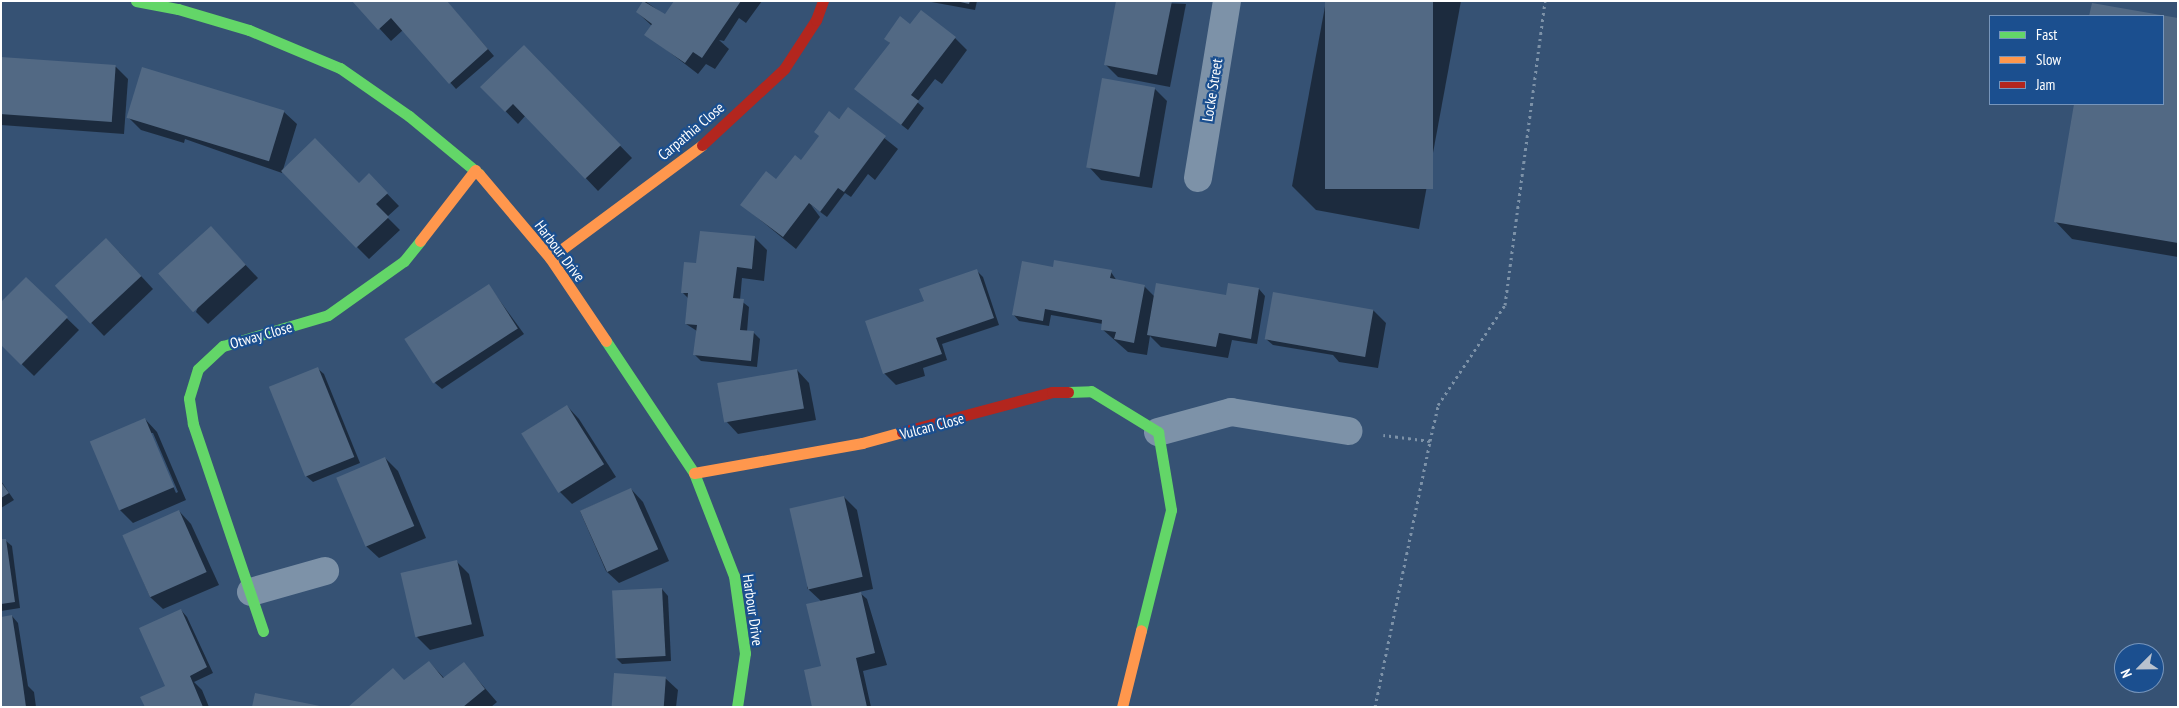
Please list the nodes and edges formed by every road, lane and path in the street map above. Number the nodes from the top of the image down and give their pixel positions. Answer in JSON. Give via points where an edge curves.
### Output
{"nodes":[{"id":1,"x":136,"y":1,"type":"edge"},
{"id":2,"x":823,"y":1,"type":"edge"},
{"id":3,"x":1227,"y":1,"type":"edge"},
{"id":4,"x":1545,"y":1,"type":"edge"},
{"id":5,"x":475,"y":170,"type":"junction"},
{"id":6,"x":1198,"y":178,"type":"dead end"},
{"id":7,"x":550,"y":258,"type":"junction"},
{"id":8,"x":1348,"y":431,"type":"joint"},
{"id":9,"x":1158,"y":432,"type":"junction"},
{"id":10,"x":1430,"y":441,"type":"junction"},
{"id":11,"x":694,"y":473,"type":"junction"},
{"id":12,"x":325,"y":571,"type":"dead end"},
{"id":13,"x":251,"y":592,"type":"junction"},
{"id":14,"x":264,"y":631,"type":"dead end"},
{"id":15,"x":737,"y":707,"type":"edge"},
{"id":16,"x":1122,"y":707,"type":"edge"},
{"id":17,"x":1374,"y":707,"type":"edge"}],
"edges":[{"from":1,"to":5,"type":"street","name":"Harbour Drive","via":[[178,9],[249,30],[340,68],[409,116]]},
{"from":2,"to":7,"type":"street","name":"Carpathia Close","via":[[816,20],[784,69],[705,142]]},
{"from":3,"to":6,"type":"street","name":"Locke Street"},
{"from":4,"to":10,"type":"path","via":[[1506,305],[1438,405]]},
{"from":5,"to":7,"type":"street","name":"Harbour Drive"},
{"from":5,"to":13,"type":"street","name":"Otway Close","via":[[404,261],[374,284],[328,316],[223,346],[198,369],[189,398],[193,424]]},
{"from":7,"to":11,"type":"street","name":"Harbour Drive"},
{"from":8,"to":9,"type":"street","via":[[1231,412]]},
{"from":8,"to":10,"type":"path"},
{"from":9,"to":11,"type":"street","name":"Vulcan Close","via":[[1091,391],[1052,392],[862,444]]},
{"from":9,"to":16,"type":"street","via":[[1171,510]]},
{"from":10,"to":17,"type":"path"},
{"from":11,"to":15,"type":"street","name":"Harbour Drive","via":[[734,576],[745,652]]},
{"from":12,"to":13,"type":"street"},
{"from":13,"to":14,"type":"street","name":"Otway Close"}]}
